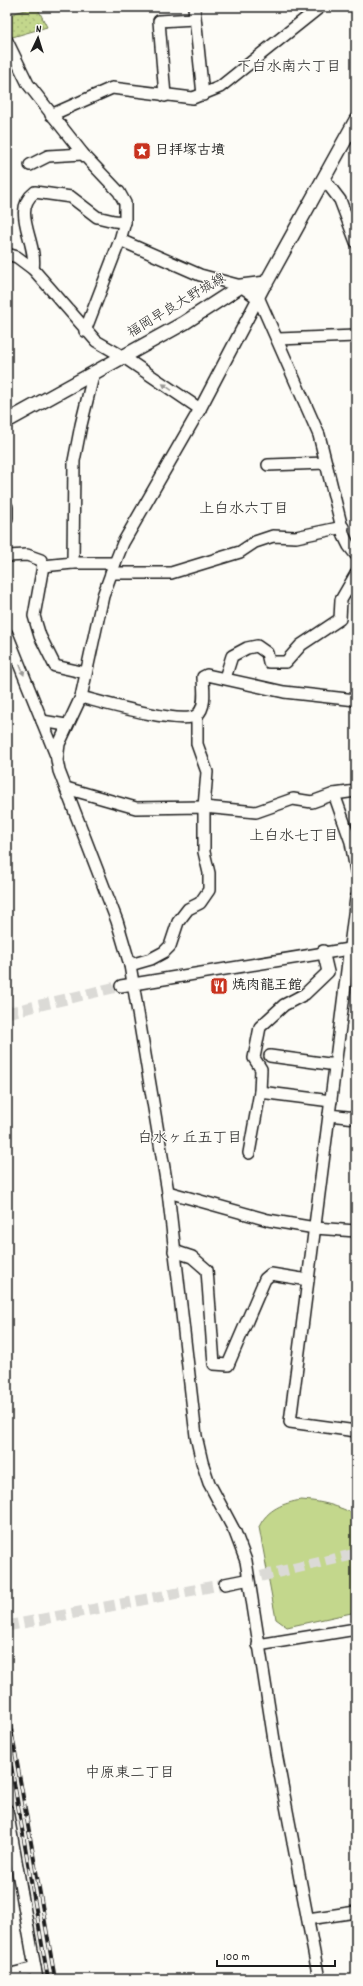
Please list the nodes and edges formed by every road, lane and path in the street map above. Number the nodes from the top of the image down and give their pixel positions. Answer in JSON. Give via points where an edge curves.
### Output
{"nodes":[{"id":1,"x":194,"y":7,"type":"edge"},
{"id":2,"x":320,"y":7,"type":"edge"},
{"id":3,"x":195,"y":20,"type":"junction"},
{"id":4,"x":7,"y":42,"type":"edge"},
{"id":5,"x":204,"y":95,"type":"junction"},
{"id":6,"x":165,"y":96,"type":"junction"},
{"id":7,"x":51,"y":115,"type":"junction"},
{"id":8,"x":356,"y":120,"type":"edge"},
{"id":9,"x":84,"y":154,"type":"junction"},
{"id":10,"x":30,"y":166,"type":"dead end"},
{"id":11,"x":324,"y":179,"type":"junction"},
{"id":12,"x":125,"y":222,"type":"junction"},
{"id":13,"x":120,"y":240,"type":"junction"},
{"id":14,"x":356,"y":242,"type":"edge"},
{"id":15,"x":7,"y":254,"type":"edge"},
{"id":16,"x":33,"y":269,"type":"junction"},
{"id":17,"x":266,"y":283,"type":"junction"},
{"id":18,"x":241,"y":286,"type":"junction"},
{"id":19,"x":259,"y":299,"type":"junction"},
{"id":20,"x":85,"y":331,"type":"junction"},
{"id":21,"x":356,"y":336,"type":"edge"},
{"id":22,"x":278,"y":339,"type":"junction"},
{"id":23,"x":122,"y":356,"type":"junction"},
{"id":24,"x":94,"y":372,"type":"junction"},
{"id":25,"x":200,"y":409,"type":"junction"},
{"id":26,"x":7,"y":422,"type":"edge"},
{"id":27,"x":326,"y":463,"type":"junction"},
{"id":28,"x":268,"y":465,"type":"dead end"},
{"id":29,"x":7,"y":507,"type":"edge"},
{"id":30,"x":7,"y":518,"type":"edge"},
{"id":31,"x":343,"y":527,"type":"junction"},
{"id":32,"x":356,"y":554,"type":"edge"},
{"id":33,"x":7,"y":556,"type":"edge"},
{"id":34,"x":73,"y":563,"type":"junction"},
{"id":35,"x":44,"y":566,"type":"junction"},
{"id":36,"x":113,"y":568,"type":"junction"},
{"id":37,"x":356,"y":574,"type":"edge"},
{"id":38,"x":7,"y":634,"type":"edge"},
{"id":39,"x":86,"y":673,"type":"junction"},
{"id":40,"x":225,"y":678,"type":"junction"},
{"id":41,"x":81,"y":697,"type":"junction"},
{"id":42,"x":356,"y":700,"type":"edge"},
{"id":43,"x":197,"y":715,"type":"junction"},
{"id":44,"x":42,"y":721,"type":"junction"},
{"id":45,"x":66,"y":726,"type":"junction"},
{"id":46,"x":57,"y":760,"type":"junction"},
{"id":47,"x":66,"y":788,"type":"junction"},
{"id":48,"x":356,"y":791,"type":"edge"},
{"id":49,"x":334,"y":794,"type":"junction"},
{"id":50,"x":204,"y":807,"type":"junction"},
{"id":51,"x":356,"y":871,"type":"edge"},
{"id":52,"x":356,"y":898,"type":"edge"},
{"id":53,"x":353,"y":948,"type":"edge"},
{"id":54,"x":323,"y":952,"type":"junction"},
{"id":55,"x":130,"y":965,"type":"junction"},
{"id":56,"x":134,"y":984,"type":"junction"},
{"id":57,"x":121,"y":986,"type":"tunnel mouth"},
{"id":58,"x":270,"y":1056,"type":"dead end"},
{"id":59,"x":336,"y":1065,"type":"junction"},
{"id":60,"x":260,"y":1092,"type":"junction"},
{"id":61,"x":331,"y":1101,"type":"junction"},
{"id":62,"x":329,"y":1115,"type":"junction"},
{"id":63,"x":356,"y":1118,"type":"edge"},
{"id":64,"x":249,"y":1153,"type":"dead end"},
{"id":65,"x":168,"y":1192,"type":"junction"},
{"id":66,"x":315,"y":1228,"type":"junction"},
{"id":67,"x":356,"y":1231,"type":"edge"},
{"id":68,"x":174,"y":1252,"type":"junction"},
{"id":69,"x":308,"y":1280,"type":"junction"},
{"id":70,"x":356,"y":1431,"type":"edge"},
{"id":71,"x":245,"y":1580,"type":"tunnel mouth"},
{"id":72,"x":225,"y":1584,"type":"tunnel mouth"},
{"id":73,"x":356,"y":1629,"type":"edge"},
{"id":74,"x":258,"y":1645,"type":"junction"},
{"id":75,"x":7,"y":1810,"type":"edge"},
{"id":76,"x":356,"y":1912,"type":"edge"},
{"id":77,"x":308,"y":1919,"type":"junction"},
{"id":78,"x":36,"y":1974,"type":"edge"},
{"id":79,"x":7,"y":1975,"type":"edge"},
{"id":80,"x":319,"y":1979,"type":"edge"}],
"edges":[{"from":1,"to":3,"type":"street"},
{"from":2,"to":5,"type":"street","via":[[220,87]]},
{"from":3,"to":5,"type":"street"},
{"from":3,"to":6,"type":"street","via":[[159,21]]},
{"from":4,"to":7,"type":"street","via":[[28,84]]},
{"from":5,"to":6,"type":"street","via":[[194,98]]},
{"from":6,"to":7,"type":"street","via":[[112,88]]},
{"from":7,"to":9,"type":"street"},
{"from":8,"to":11,"type":"main road"},
{"from":9,"to":10,"type":"street","via":[[48,156]]},
{"from":9,"to":12,"type":"street","via":[[126,203]]},
{"from":11,"to":14,"type":"street","via":[[340,200]]},
{"from":11,"to":17,"type":"main road"},
{"from":12,"to":13,"type":"street"},
{"from":12,"to":16,"type":"street","via":[[97,217],[71,197],[50,192],[35,192],[28,198],[24,210],[35,258]]},
{"from":13,"to":18,"type":"street","via":[[200,275]]},
{"from":13,"to":20,"type":"street"},
{"from":15,"to":16,"type":"street","via":[[17,257]]},
{"from":16,"to":20,"type":"street"},
{"from":17,"to":18,"type":"main road","name":"福岡早良大野城線"},
{"from":17,"to":19,"type":"street"},
{"from":18,"to":19,"type":"street"},
{"from":18,"to":23,"type":"main road","name":"福岡早良大野城線","via":[[184,323]]},
{"from":19,"to":22,"type":"street"},
{"from":19,"to":25,"type":"street"},
{"from":20,"to":23,"type":"street","via":[[96,341]]},
{"from":21,"to":22,"type":"street"},
{"from":22,"to":27,"type":"street","via":[[319,435]]},
{"from":23,"to":24,"type":"main road","name":"福岡早良大野城線"},
{"from":25,"to":23,"type":"street","one_way":true},
{"from":24,"to":26,"type":"main road","name":"福岡早良大野城線"},
{"from":24,"to":34,"type":"street","via":[[74,461]]},
{"from":25,"to":36,"type":"street","via":[[123,543]]},
{"from":27,"to":28,"type":"street"},
{"from":27,"to":31,"type":"street"},
{"from":29,"to":30,"type":"street"},
{"from":31,"to":32,"type":"street","via":[[349,546]]},
{"from":31,"to":36,"type":"street","via":[[296,537],[273,536],[255,542],[240,552],[171,573]]},
{"from":33,"to":35,"type":"street","via":[[27,554],[41,560]]},
{"from":34,"to":35,"type":"street"},
{"from":34,"to":36,"type":"street"},
{"from":35,"to":39,"type":"street","via":[[34,616],[40,636],[55,666]]},
{"from":36,"to":39,"type":"street","via":[[103,596]]},
{"from":37,"to":40,"type":"street","via":[[341,600],[340,618],[301,646],[286,662],[269,662],[267,653],[257,646],[247,648],[232,656]]},
{"from":38,"to":44,"type":"street","one_way":true},
{"from":39,"to":41,"type":"street"},
{"from":40,"to":42,"type":"street","via":[[233,682],[284,692]]},
{"from":40,"to":43,"type":"street","via":[[207,675],[203,677],[203,703]]},
{"from":41,"to":43,"type":"street","via":[[143,713],[187,718]]},
{"from":41,"to":45,"type":"street"},
{"from":43,"to":50,"type":"street","via":[[197,744],[206,772]]},
{"from":44,"to":45,"type":"street"},
{"from":44,"to":46,"type":"street"},
{"from":45,"to":46,"type":"street","via":[[59,744]]},
{"from":46,"to":47,"type":"street"},
{"from":47,"to":50,"type":"street","via":[[136,808]]},
{"from":47,"to":55,"type":"street","via":[[117,920]]},
{"from":48,"to":49,"type":"street"},
{"from":49,"to":50,"type":"street","via":[[312,802],[293,799],[256,812]]},
{"from":49,"to":51,"type":"street","via":[[352,842]]},
{"from":50,"to":55,"type":"street","via":[[204,852],[209,873],[209,890],[178,922],[170,946],[164,952]]},
{"from":52,"to":53,"type":"street"},
{"from":53,"to":54,"type":"street"},
{"from":53,"to":59,"type":"street"},
{"from":54,"to":56,"type":"street"},
{"from":54,"to":60,"type":"street","via":[[328,972],[305,994],[284,1005],[260,1027],[254,1058],[261,1069]]},
{"from":55,"to":56,"type":"street"},
{"from":56,"to":57,"type":"street"},
{"from":56,"to":65,"type":"street"},
{"from":58,"to":59,"type":"street"},
{"from":59,"to":61,"type":"street"},
{"from":60,"to":61,"type":"street"},
{"from":60,"to":64,"type":"street"},
{"from":61,"to":62,"type":"street"},
{"from":62,"to":63,"type":"street"},
{"from":62,"to":66,"type":"street"},
{"from":65,"to":66,"type":"street","via":[[268,1220]]},
{"from":65,"to":68,"type":"street"},
{"from":66,"to":67,"type":"street"},
{"from":66,"to":69,"type":"street"},
{"from":68,"to":69,"type":"street","via":[[192,1257],[207,1270],[214,1364],[228,1366],[264,1279],[271,1274]]},
{"from":68,"to":74,"type":"street","via":[[196,1436],[209,1483],[235,1532],[246,1561]]},
{"from":69,"to":70,"type":"street","via":[[290,1422]]},
{"from":71,"to":72,"type":"street"},
{"from":73,"to":74,"type":"street"},
{"from":74,"to":77,"type":"street"},
{"from":75,"to":78,"type":"street"},
{"from":76,"to":77,"type":"street"},
{"from":77,"to":80,"type":"street"},
{"from":78,"to":79,"type":"street"}]}
